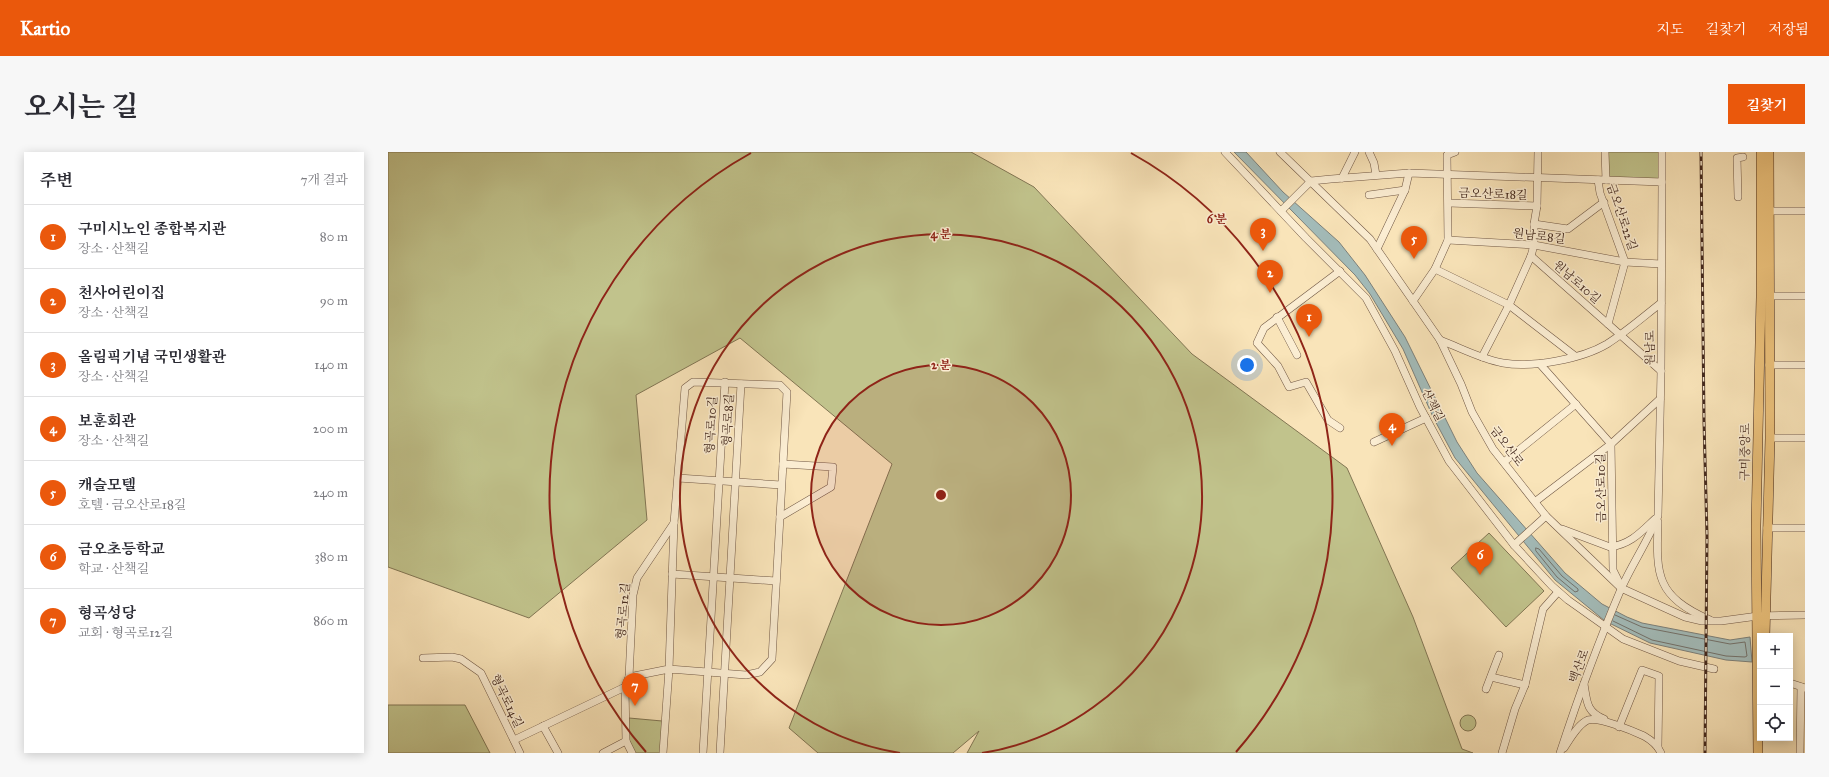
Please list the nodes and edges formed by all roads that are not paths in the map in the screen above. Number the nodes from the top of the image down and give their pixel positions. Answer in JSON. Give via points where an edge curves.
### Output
{"nodes":[{"id":1,"x":1225,"y":152,"type":"edge"},
{"id":2,"x":1280,"y":152,"type":"edge"},
{"id":3,"x":1355,"y":152,"type":"edge"},
{"id":4,"x":1369,"y":152,"type":"edge"},
{"id":5,"x":1455,"y":152,"type":"edge"},
{"id":6,"x":1538,"y":152,"type":"edge"},
{"id":7,"x":1605,"y":152,"type":"edge"},
{"id":8,"x":1662,"y":152,"type":"edge"},
{"id":9,"x":1761,"y":152,"type":"edge"},
{"id":10,"x":1769,"y":152,"type":"edge"},
{"id":11,"x":1743,"y":157,"type":"dead end"},
{"id":12,"x":1410,"y":173,"type":"junction"},
{"id":13,"x":1448,"y":173,"type":"junction"},
{"id":14,"x":1376,"y":175,"type":"junction"},
{"id":15,"x":1538,"y":176,"type":"junction"},
{"id":16,"x":1342,"y":178,"type":"junction"},
{"id":17,"x":1598,"y":180,"type":"junction"},
{"id":18,"x":1606,"y":180,"type":"junction"},
{"id":19,"x":1311,"y":181,"type":"junction"},
{"id":20,"x":1662,"y":182,"type":"junction"},
{"id":21,"x":1405,"y":190,"type":"junction"},
{"id":22,"x":1369,"y":195,"type":"dead end"},
{"id":23,"x":1738,"y":196,"type":"dead end"},
{"id":24,"x":1604,"y":202,"type":"junction"},
{"id":25,"x":1449,"y":203,"type":"junction"},
{"id":26,"x":1537,"y":206,"type":"junction"},
{"id":27,"x":1281,"y":211,"type":"junction"},
{"id":28,"x":1770,"y":211,"type":"junction"},
{"id":29,"x":1805,"y":212,"type":"edge"},
{"id":30,"x":1534,"y":224,"type":"junction"},
{"id":31,"x":1448,"y":240,"type":"junction"},
{"id":32,"x":1534,"y":245,"type":"junction"},
{"id":33,"x":1377,"y":249,"type":"junction"},
{"id":34,"x":1531,"y":256,"type":"junction"},
{"id":35,"x":1625,"y":262,"type":"junction"},
{"id":36,"x":1661,"y":264,"type":"junction"},
{"id":37,"x":1434,"y":269,"type":"junction"},
{"id":38,"x":1340,"y":271,"type":"junction"},
{"id":39,"x":1770,"y":296,"type":"junction"},
{"id":40,"x":1805,"y":296,"type":"edge"},
{"id":41,"x":1413,"y":301,"type":"junction"},
{"id":42,"x":1661,"y":303,"type":"junction"},
{"id":43,"x":1509,"y":305,"type":"junction"},
{"id":44,"x":1277,"y":317,"type":"junction"},
{"id":45,"x":1608,"y":324,"type":"junction"},
{"id":46,"x":1620,"y":334,"type":"junction"},
{"id":47,"x":1440,"y":340,"type":"junction"},
{"id":48,"x":1297,"y":355,"type":"dead end"},
{"id":49,"x":1575,"y":356,"type":"junction"},
{"id":50,"x":1482,"y":357,"type":"junction"},
{"id":51,"x":1540,"y":364,"type":"junction"},
{"id":52,"x":1769,"y":365,"type":"junction"},
{"id":53,"x":1805,"y":365,"type":"edge"},
{"id":54,"x":1661,"y":371,"type":"junction"},
{"id":55,"x":725,"y":382,"type":"junction"},
{"id":56,"x":742,"y":384,"type":"junction"},
{"id":57,"x":1660,"y":399,"type":"junction"},
{"id":58,"x":1576,"y":404,"type":"junction"},
{"id":59,"x":1426,"y":418,"type":"junction"},
{"id":60,"x":1340,"y":428,"type":"dead end"},
{"id":61,"x":1770,"y":438,"type":"junction"},
{"id":62,"x":1805,"y":438,"type":"edge"},
{"id":63,"x":1374,"y":442,"type":"dead end"},
{"id":64,"x":1611,"y":444,"type":"junction"},
{"id":65,"x":1504,"y":462,"type":"junction"},
{"id":66,"x":783,"y":464,"type":"junction"},
{"id":67,"x":678,"y":478,"type":"junction"},
{"id":68,"x":719,"y":481,"type":"junction"},
{"id":69,"x":736,"y":482,"type":"junction"},
{"id":70,"x":781,"y":485,"type":"junction"},
{"id":71,"x":1536,"y":501,"type":"junction"},
{"id":72,"x":1546,"y":516,"type":"junction"},
{"id":73,"x":1658,"y":516,"type":"junction"},
{"id":74,"x":780,"y":517,"type":"junction"},
{"id":75,"x":674,"y":523,"type":"junction"},
{"id":76,"x":1558,"y":528,"type":"junction"},
{"id":77,"x":1767,"y":528,"type":"junction"},
{"id":78,"x":1805,"y":528,"type":"edge"},
{"id":79,"x":1514,"y":546,"type":"junction"},
{"id":80,"x":1612,"y":546,"type":"junction"},
{"id":81,"x":672,"y":574,"type":"junction"},
{"id":82,"x":713,"y":577,"type":"junction"},
{"id":83,"x":730,"y":578,"type":"junction"},
{"id":84,"x":776,"y":581,"type":"junction"},
{"id":85,"x":1621,"y":588,"type":"junction"},
{"id":86,"x":1558,"y":592,"type":"junction"},
{"id":87,"x":1805,"y":615,"type":"edge"},
{"id":88,"x":1761,"y":616,"type":"junction"},
{"id":89,"x":1714,"y":622,"type":"junction"},
{"id":90,"x":1606,"y":627,"type":"junction"},
{"id":91,"x":1764,"y":633,"type":"edge"},
{"id":92,"x":1499,"y":655,"type":"dead end"},
{"id":93,"x":423,"y":658,"type":"dead end"},
{"id":94,"x":669,"y":669,"type":"junction"},
{"id":95,"x":1714,"y":669,"type":"dead end"},
{"id":96,"x":708,"y":673,"type":"junction"},
{"id":97,"x":725,"y":674,"type":"junction"},
{"id":98,"x":629,"y":677,"type":"junction"},
{"id":99,"x":1491,"y":677,"type":"junction"},
{"id":100,"x":1584,"y":682,"type":"junction"},
{"id":101,"x":1793,"y":684,"type":"edge"},
{"id":102,"x":1525,"y":685,"type":"junction"},
{"id":103,"x":625,"y":688,"type":"junction"},
{"id":104,"x":1803,"y":688,"type":"edge"},
{"id":105,"x":1486,"y":689,"type":"dead end"},
{"id":106,"x":543,"y":726,"type":"junction"},
{"id":107,"x":1619,"y":726,"type":"junction"},
{"id":108,"x":514,"y":740,"type":"junction"},
{"id":109,"x":1764,"y":741,"type":"edge"},
{"id":110,"x":626,"y":742,"type":"junction"},
{"id":111,"x":1660,"y":750,"type":"edge"},
{"id":112,"x":520,"y":753,"type":"edge"},
{"id":113,"x":558,"y":753,"type":"edge"},
{"id":114,"x":603,"y":753,"type":"edge"},
{"id":115,"x":632,"y":753,"type":"edge"},
{"id":116,"x":663,"y":753,"type":"edge"},
{"id":117,"x":703,"y":753,"type":"edge"},
{"id":118,"x":720,"y":753,"type":"edge"},
{"id":119,"x":1502,"y":753,"type":"edge"},
{"id":120,"x":1560,"y":753,"type":"edge"},
{"id":121,"x":1758,"y":753,"type":"edge"},
{"id":122,"x":1765,"y":753,"type":"edge"},
{"id":123,"x":1800,"y":753,"type":"edge"}],
"edges":[{"from":1,"to":27,"type":"street","name":"산책길"},
{"from":2,"to":19,"type":"street","name":"금오산로"},
{"from":3,"to":16,"type":"street"},
{"from":4,"to":14,"type":"street"},
{"from":5,"to":13,"type":"street","via":[[1447,155]]},
{"from":6,"to":15,"type":"street"},
{"from":7,"to":18,"type":"street"},
{"from":8,"to":20,"type":"street","name":"원남로"},
{"from":9,"to":88,"type":"main road","name":"구미중앙로","via":[[1756,526]]},
{"from":10,"to":28,"type":"main road","name":"구미중앙로"},
{"from":11,"to":23,"type":"street","via":[[1738,158]]},
{"from":12,"to":13,"type":"street","name":"금오산로22길"},
{"from":12,"to":14,"type":"street","name":"금오산로22길"},
{"from":12,"to":21,"type":"street"},
{"from":13,"to":15,"type":"street","name":"금오산로22길"},
{"from":13,"to":25,"type":"street","name":"금오산로18길"},
{"from":14,"to":16,"type":"street","name":"금오산로22길"},
{"from":15,"to":17,"type":"street","name":"금오산로22길"},
{"from":15,"to":26,"type":"street"},
{"from":16,"to":19,"type":"street","name":"금오산로22길"},
{"from":17,"to":18,"type":"street","name":"금오산로22길"},
{"from":17,"to":24,"type":"street","name":"금오산로22길"},
{"from":18,"to":20,"type":"street"},
{"from":19,"to":27,"type":"street"},
{"from":19,"to":33,"type":"street","name":"금오산로"},
{"from":20,"to":36,"type":"street","name":"원남로"},
{"from":21,"to":22,"type":"street"},
{"from":21,"to":33,"type":"street"},
{"from":24,"to":30,"type":"street","via":[[1568,229]]},
{"from":24,"to":35,"type":"street","name":"금오산로22길"},
{"from":25,"to":26,"type":"street","name":"금오산로18길"},
{"from":25,"to":31,"type":"street","name":"금오산로18길"},
{"from":26,"to":30,"type":"street"},
{"from":27,"to":38,"type":"street","name":"산책길"},
{"from":28,"to":29,"type":"street"},
{"from":28,"to":39,"type":"main road","name":"구미중앙로"},
{"from":30,"to":32,"type":"street"},
{"from":31,"to":32,"type":"street","name":"원남로8길"},
{"from":31,"to":37,"type":"street","name":"금오산로18길"},
{"from":32,"to":34,"type":"street"},
{"from":32,"to":35,"type":"street","name":"원남로8길"},
{"from":33,"to":41,"type":"street","name":"금오산로"},
{"from":34,"to":43,"type":"street"},
{"from":34,"to":45,"type":"street","name":"원남로10길"},
{"from":35,"to":36,"type":"street","name":"원남로8길"},
{"from":35,"to":45,"type":"street"},
{"from":36,"to":42,"type":"street","name":"원남로"},
{"from":37,"to":41,"type":"street","name":"금오산로18길"},
{"from":37,"to":43,"type":"street"},
{"from":38,"to":44,"type":"street"},
{"from":38,"to":59,"type":"street","name":"산책길","via":[[1366,298],[1395,351]]},
{"from":39,"to":40,"type":"street"},
{"from":39,"to":52,"type":"main road","name":"구미중앙로"},
{"from":41,"to":47,"type":"street","name":"금오산로"},
{"from":42,"to":46,"type":"street"},
{"from":42,"to":54,"type":"street","name":"원남로"},
{"from":43,"to":49,"type":"street"},
{"from":43,"to":50,"type":"street"},
{"from":44,"to":48,"type":"street"},
{"from":44,"to":60,"type":"street","via":[[1264,328],[1257,343],[1278,366],[1289,387],[1306,382],[1328,420]]},
{"from":45,"to":46,"type":"street"},
{"from":46,"to":49,"type":"street","via":[[1606,344]]},
{"from":46,"to":54,"type":"street"},
{"from":47,"to":50,"type":"street"},
{"from":47,"to":65,"type":"street","name":"금오산로","via":[[1480,428]]},
{"from":49,"to":51,"type":"street"},
{"from":50,"to":51,"type":"street","via":[[1504,363]]},
{"from":51,"to":58,"type":"street","name":"금오산로10길"},
{"from":52,"to":53,"type":"street"},
{"from":52,"to":61,"type":"main road","name":"구미중앙로"},
{"from":54,"to":57,"type":"street","name":"원남로"},
{"from":55,"to":56,"type":"street"},
{"from":55,"to":67,"type":"street","name":"형곡로10길","via":[[693,382],[685,388]]},
{"from":55,"to":68,"type":"street","name":"형곡로10길"},
{"from":56,"to":66,"type":"street","name":"형곡로8길","via":[[780,385],[787,392]]},
{"from":56,"to":69,"type":"street","name":"형곡로8길"},
{"from":57,"to":64,"type":"street"},
{"from":57,"to":73,"type":"street","name":"원남로"},
{"from":58,"to":64,"type":"street","name":"금오산로10길"},
{"from":58,"to":65,"type":"street"},
{"from":59,"to":63,"type":"street"},
{"from":59,"to":79,"type":"street","name":"산책길","via":[[1449,461]]},
{"from":61,"to":62,"type":"street"},
{"from":61,"to":77,"type":"main road","name":"구미중앙로"},
{"from":64,"to":71,"type":"street"},
{"from":64,"to":80,"type":"street","name":"금오산로10길"},
{"from":65,"to":71,"type":"street","name":"금오산로"},
{"from":66,"to":70,"type":"street","name":"형곡로8길"},
{"from":66,"to":74,"type":"street","via":[[833,467],[831,486]]},
{"from":67,"to":68,"type":"street"},
{"from":67,"to":75,"type":"street","name":"형곡로10길"},
{"from":68,"to":69,"type":"street"},
{"from":68,"to":82,"type":"street","name":"형곡로10길"},
{"from":69,"to":70,"type":"street"},
{"from":69,"to":83,"type":"street","name":"형곡로8길"},
{"from":70,"to":74,"type":"street","name":"형곡로8길"},
{"from":71,"to":72,"type":"street","name":"금오산로"},
{"from":72,"to":76,"type":"street","name":"금오산로"},
{"from":72,"to":79,"type":"street"},
{"from":73,"to":80,"type":"street","via":[[1635,538],[1624,544]]},
{"from":73,"to":85,"type":"street","name":"원남로"},
{"from":73,"to":89,"type":"street","via":[[1657,562],[1663,582],[1678,602]]},
{"from":74,"to":84,"type":"street","name":"형곡로8길"},
{"from":75,"to":81,"type":"street","name":"형곡로10길"},
{"from":75,"to":98,"type":"street","name":"형곡로12길","via":[[637,578],[633,596]]},
{"from":76,"to":80,"type":"street"},
{"from":76,"to":85,"type":"street","name":"금오산로"},
{"from":77,"to":78,"type":"street"},
{"from":77,"to":88,"type":"main road","name":"구미중앙로"},
{"from":79,"to":86,"type":"street","name":"산책길"},
{"from":80,"to":85,"type":"street","name":"금오산로10길","via":[[1613,570]]},
{"from":81,"to":82,"type":"street"},
{"from":81,"to":94,"type":"street","name":"형곡로10길"},
{"from":82,"to":83,"type":"street"},
{"from":82,"to":96,"type":"street","name":"형곡로10길"},
{"from":83,"to":84,"type":"street"},
{"from":83,"to":97,"type":"street","name":"형곡로8길"},
{"from":84,"to":97,"type":"street","name":"형곡로8길","via":[[772,659],[760,672],[746,675]]},
{"from":85,"to":89,"type":"street","name":"금오산로","via":[[1685,617]]},
{"from":85,"to":90,"type":"street","name":"백산로"},
{"from":86,"to":90,"type":"street","name":"산책길"},
{"from":86,"to":102,"type":"street","via":[[1543,608]]},
{"from":87,"to":88,"type":"street","name":"금오산로"},
{"from":88,"to":89,"type":"street","name":"금오산로"},
{"from":88,"to":91,"type":"main road","name":"구미중앙로"},
{"from":88,"to":121,"type":"main road","name":"구미중앙로"},
{"from":90,"to":95,"type":"street","name":"산책길","via":[[1623,639],[1679,661]]},
{"from":90,"to":100,"type":"street","name":"백산로"},
{"from":92,"to":99,"type":"street"},
{"from":93,"to":108,"type":"street","name":"형곡로14길","via":[[461,659],[481,673]]},
{"from":94,"to":96,"type":"street"},
{"from":94,"to":98,"type":"street"},
{"from":94,"to":116,"type":"street"},
{"from":96,"to":97,"type":"street"},
{"from":96,"to":117,"type":"street","name":"형곡로10길"},
{"from":97,"to":118,"type":"street","name":"형곡로8길"},
{"from":98,"to":103,"type":"street","name":"형곡로12길"},
{"from":99,"to":102,"type":"street"},
{"from":99,"to":105,"type":"street"},
{"from":100,"to":107,"type":"street","via":[[1592,713]]},
{"from":100,"to":120,"type":"street","name":"백산로"},
{"from":101,"to":104,"type":"street"},
{"from":102,"to":119,"type":"street"},
{"from":103,"to":106,"type":"street"},
{"from":103,"to":110,"type":"street","name":"형곡로12길"},
{"from":104,"to":123,"type":"street"},
{"from":106,"to":108,"type":"street"},
{"from":106,"to":113,"type":"street","name":"형곡로14길"},
{"from":107,"to":111,"type":"street","via":[[1645,736]]},
{"from":107,"to":111,"type":"street","via":[[1642,670],[1659,676]]},
{"from":107,"to":120,"type":"street","via":[[1598,720],[1587,721],[1581,725]]},
{"from":108,"to":112,"type":"street","name":"형곡로14길"},
{"from":109,"to":122,"type":"main road"},
{"from":110,"to":114,"type":"street"},
{"from":110,"to":115,"type":"street","name":"형곡로12길"}]}
